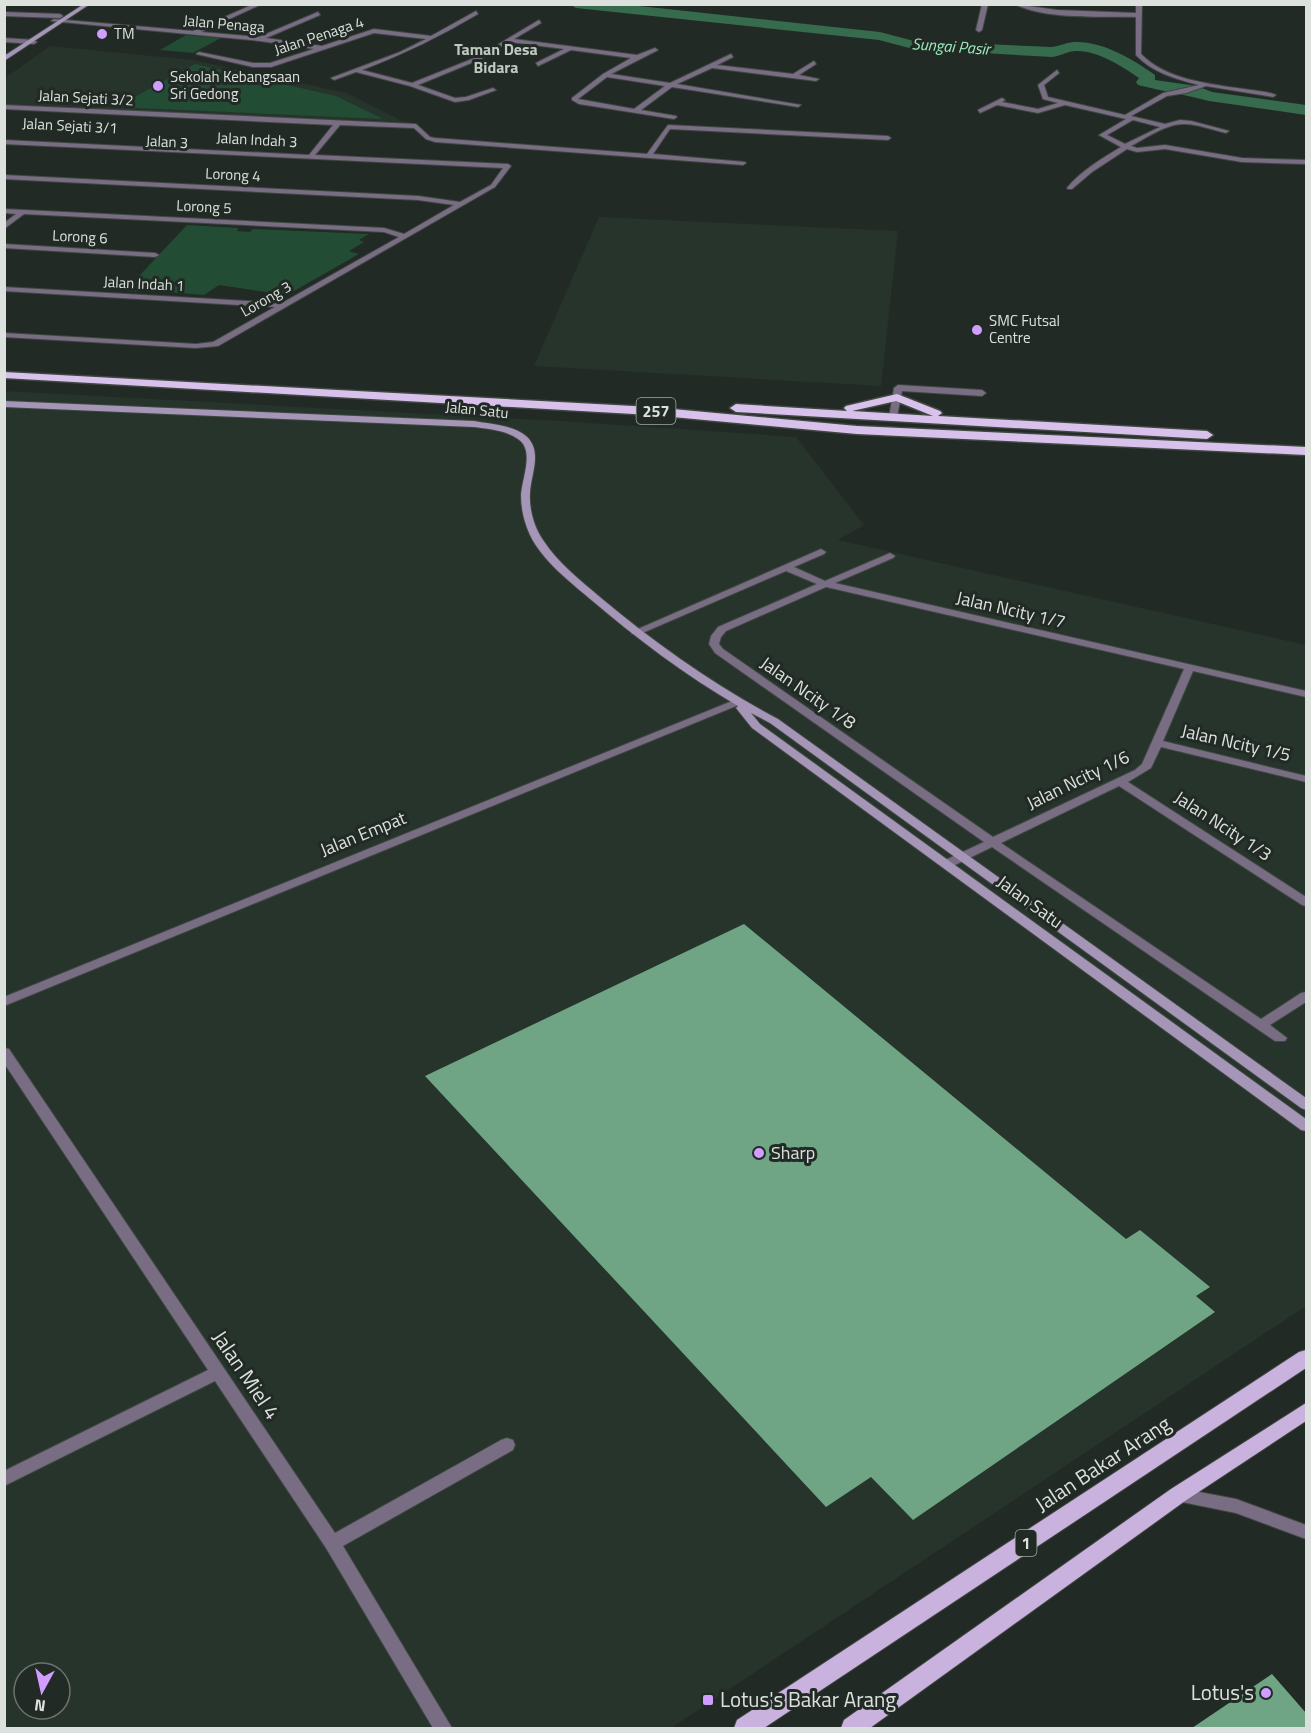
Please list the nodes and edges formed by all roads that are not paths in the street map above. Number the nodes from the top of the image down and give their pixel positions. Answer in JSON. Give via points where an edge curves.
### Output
{"nodes":[{"id":1,"x":78,"y":4,"type":"edge"},
{"id":2,"x":88,"y":4,"type":"edge"},
{"id":3,"x":260,"y":4,"type":"edge"},
{"id":4,"x":985,"y":4,"type":"edge"},
{"id":5,"x":1017,"y":4,"type":"edge"},
{"id":6,"x":1138,"y":4,"type":"edge"},
{"id":7,"x":476,"y":13,"type":"dead end"},
{"id":8,"x":4,"y":14,"type":"edge"},
{"id":9,"x":318,"y":14,"type":"dead end"},
{"id":10,"x":1138,"y":15,"type":"junction"},
{"id":11,"x":62,"y":19,"type":"junction"},
{"id":12,"x":54,"y":21,"type":"joint"},
{"id":13,"x":539,"y":22,"type":"dead end"},
{"id":14,"x":979,"y":30,"type":"dead end"},
{"id":15,"x":193,"y":34,"type":"junction"},
{"id":16,"x":432,"y":38,"type":"junction"},
{"id":17,"x":260,"y":39,"type":"junction"},
{"id":18,"x":4,"y":40,"type":"edge"},
{"id":19,"x":508,"y":40,"type":"junction"},
{"id":20,"x":24,"y":41,"type":"junction"},
{"id":21,"x":34,"y":42,"type":"junction"},
{"id":22,"x":321,"y":48,"type":"junction"},
{"id":23,"x":569,"y":49,"type":"junction"},
{"id":24,"x":655,"y":50,"type":"dead end"},
{"id":25,"x":15,"y":51,"type":"junction"},
{"id":26,"x":199,"y":54,"type":"dead end"},
{"id":27,"x":731,"y":56,"type":"dead end"},
{"id":28,"x":638,"y":57,"type":"junction"},
{"id":29,"x":4,"y":59,"type":"edge"},
{"id":30,"x":814,"y":63,"type":"dead end"},
{"id":31,"x":538,"y":64,"type":"dead end"},
{"id":32,"x":711,"y":66,"type":"junction"},
{"id":33,"x":356,"y":70,"type":"junction"},
{"id":34,"x":1057,"y":72,"type":"dead end"},
{"id":35,"x":605,"y":75,"type":"junction"},
{"id":36,"x":794,"y":76,"type":"junction"},
{"id":37,"x":334,"y":78,"type":"dead end"},
{"id":38,"x":816,"y":79,"type":"dead end"},
{"id":39,"x":1207,"y":84,"type":"junction"},
{"id":40,"x":412,"y":85,"type":"junction"},
{"id":41,"x":671,"y":85,"type":"junction"},
{"id":42,"x":493,"y":90,"type":"dead end"},
{"id":43,"x":1273,"y":95,"type":"dead end"},
{"id":44,"x":1005,"y":98,"type":"dead end"},
{"id":45,"x":995,"y":103,"type":"junction"},
{"id":46,"x":1065,"y":103,"type":"junction"},
{"id":47,"x":798,"y":105,"type":"dead end"},
{"id":48,"x":4,"y":107,"type":"edge"},
{"id":49,"x":635,"y":111,"type":"junction"},
{"id":50,"x":980,"y":111,"type":"dead end"},
{"id":51,"x":674,"y":117,"type":"dead end"},
{"id":52,"x":1130,"y":117,"type":"junction"},
{"id":53,"x":338,"y":123,"type":"junction"},
{"id":54,"x":1165,"y":126,"type":"junction"},
{"id":55,"x":1226,"y":131,"type":"dead end"},
{"id":56,"x":4,"y":136,"type":"edge"},
{"id":57,"x":888,"y":138,"type":"dead end"},
{"id":58,"x":5,"y":147,"type":"edge"},
{"id":59,"x":1128,"y":148,"type":"junction"},
{"id":60,"x":312,"y":154,"type":"junction"},
{"id":61,"x":648,"y":157,"type":"junction"},
{"id":62,"x":1306,"y":162,"type":"edge"},
{"id":63,"x":743,"y":163,"type":"dead end"},
{"id":64,"x":506,"y":169,"type":"junction"},
{"id":65,"x":4,"y":177,"type":"edge"},
{"id":66,"x":1070,"y":188,"type":"dead end"},
{"id":67,"x":459,"y":204,"type":"junction"},
{"id":68,"x":4,"y":211,"type":"edge"},
{"id":69,"x":22,"y":212,"type":"junction"},
{"id":70,"x":4,"y":227,"type":"edge"},
{"id":71,"x":402,"y":236,"type":"junction"},
{"id":72,"x":4,"y":246,"type":"edge"},
{"id":73,"x":155,"y":255,"type":"dead end"},
{"id":74,"x":4,"y":289,"type":"edge"},
{"id":75,"x":282,"y":305,"type":"junction"},
{"id":76,"x":4,"y":335,"type":"edge"},
{"id":77,"x":4,"y":364,"type":"edge"},
{"id":78,"x":4,"y":375,"type":"edge"},
{"id":79,"x":982,"y":393,"type":"dead end"},
{"id":80,"x":897,"y":397,"type":"junction"},
{"id":81,"x":4,"y":403,"type":"edge"},
{"id":82,"x":651,"y":411,"type":"junction"},
{"id":83,"x":816,"y":412,"type":"junction"},
{"id":84,"x":893,"y":417,"type":"junction"},
{"id":85,"x":958,"y":420,"type":"junction"},
{"id":86,"x":1306,"y":441,"type":"edge"},
{"id":87,"x":1104,"y":443,"type":"junction"},
{"id":88,"x":1306,"y":451,"type":"edge"},
{"id":89,"x":821,"y":552,"type":"dead end"},
{"id":90,"x":890,"y":556,"type":"dead end"},
{"id":91,"x":786,"y":567,"type":"junction"},
{"id":92,"x":825,"y":584,"type":"junction"},
{"id":93,"x":636,"y":632,"type":"junction"},
{"id":94,"x":1190,"y":667,"type":"junction"},
{"id":95,"x":1306,"y":694,"type":"edge"},
{"id":96,"x":736,"y":702,"type":"junction"},
{"id":97,"x":1157,"y":743,"type":"junction"},
{"id":98,"x":1306,"y":779,"type":"edge"},
{"id":99,"x":1119,"y":781,"type":"junction"},
{"id":100,"x":991,"y":841,"type":"junction"},
{"id":101,"x":964,"y":856,"type":"junction"},
{"id":102,"x":947,"y":864,"type":"junction"},
{"id":103,"x":1306,"y":902,"type":"edge"},
{"id":104,"x":1306,"y":996,"type":"edge"},
{"id":105,"x":4,"y":1002,"type":"edge"},
{"id":106,"x":1261,"y":1025,"type":"junction"},
{"id":107,"x":1280,"y":1038,"type":"dead end"},
{"id":108,"x":4,"y":1052,"type":"edge"},
{"id":109,"x":1306,"y":1105,"type":"edge"},
{"id":110,"x":1306,"y":1126,"type":"edge"},
{"id":111,"x":1306,"y":1358,"type":"edge"},
{"id":112,"x":218,"y":1372,"type":"junction"},
{"id":113,"x":1306,"y":1414,"type":"edge"},
{"id":114,"x":507,"y":1444,"type":"dead end"},
{"id":115,"x":4,"y":1479,"type":"edge"},
{"id":116,"x":1178,"y":1495,"type":"junction"},
{"id":117,"x":1306,"y":1532,"type":"edge"},
{"id":118,"x":333,"y":1543,"type":"junction"},
{"id":119,"x":443,"y":1728,"type":"edge"},
{"id":120,"x":745,"y":1728,"type":"edge"},
{"id":121,"x":852,"y":1728,"type":"edge"}],
"edges":[{"from":1,"to":11,"type":"main road"},
{"from":2,"to":11,"type":"main road"},
{"from":3,"to":15,"type":"street"},
{"from":4,"to":14,"type":"street"},
{"from":5,"to":10,"type":"street","via":[[1022,10]]},
{"from":6,"to":10,"type":"street"},
{"from":7,"to":16,"type":"street"},
{"from":8,"to":11,"type":"street"},
{"from":9,"to":17,"type":"street"},
{"from":10,"to":39,"type":"street","via":[[1140,57],[1169,74]]},
{"from":11,"to":12,"type":"street","name":"Jalan Penaga"},
{"from":11,"to":15,"type":"street","name":"Jalan Penaga"},
{"from":11,"to":21,"type":"main road"},
{"from":12,"to":20,"type":"main road"},
{"from":13,"to":19,"type":"street"},
{"from":15,"to":17,"type":"street","name":"Jalan Penaga"},
{"from":16,"to":22,"type":"street","name":"Jalan Penaga 4","via":[[374,31]]},
{"from":16,"to":33,"type":"street"},
{"from":17,"to":22,"type":"street","name":"Jalan Penaga"},
{"from":18,"to":20,"type":"street"},
{"from":19,"to":23,"type":"street"},
{"from":19,"to":40,"type":"street","via":[[479,58]]},
{"from":20,"to":21,"type":"street"},
{"from":20,"to":25,"type":"main road"},
{"from":21,"to":25,"type":"main road"},
{"from":22,"to":26,"type":"street","name":"Jalan Penaga 4","via":[[271,65]]},
{"from":23,"to":28,"type":"street"},
{"from":23,"to":31,"type":"street"},
{"from":24,"to":28,"type":"street"},
{"from":25,"to":29,"type":"main road"},
{"from":27,"to":32,"type":"street"},
{"from":28,"to":35,"type":"street"},
{"from":30,"to":36,"type":"street"},
{"from":32,"to":36,"type":"street"},
{"from":32,"to":41,"type":"street"},
{"from":33,"to":37,"type":"street"},
{"from":33,"to":40,"type":"street"},
{"from":34,"to":46,"type":"street","via":[[1041,87],[1045,98]]},
{"from":35,"to":41,"type":"street"},
{"from":35,"to":49,"type":"street","via":[[574,100]]},
{"from":36,"to":38,"type":"street"},
{"from":39,"to":43,"type":"street"},
{"from":39,"to":52,"type":"street","via":[[1165,94]]},
{"from":40,"to":42,"type":"street","via":[[455,100]]},
{"from":41,"to":47,"type":"street"},
{"from":41,"to":49,"type":"street"},
{"from":44,"to":45,"type":"street"},
{"from":45,"to":46,"type":"street","via":[[1038,111]]},
{"from":45,"to":50,"type":"street"},
{"from":46,"to":52,"type":"street"},
{"from":48,"to":53,"type":"street","name":"Jalan Sejati 3/2"},
{"from":49,"to":51,"type":"street"},
{"from":52,"to":54,"type":"street"},
{"from":52,"to":59,"type":"street","via":[[1102,135]]},
{"from":53,"to":60,"type":"street"},
{"from":53,"to":61,"type":"street","name":"Jalan Sejati 3/2","via":[[416,126],[435,140]]},
{"from":54,"to":55,"type":"street","via":[[1185,122]]},
{"from":54,"to":59,"type":"street"},
{"from":56,"to":60,"type":"street","name":"Jalan Sejati 3/1"},
{"from":57,"to":61,"type":"street","via":[[668,127]]},
{"from":58,"to":60,"type":"street","name":"Jalan Indah 3","via":[[14,142]]},
{"from":58,"to":64,"type":"street","name":"Jalan 3"},
{"from":59,"to":62,"type":"street","via":[[1165,147],[1242,160]]},
{"from":59,"to":66,"type":"street","via":[[1096,166]]},
{"from":60,"to":64,"type":"street","name":"Jalan Indah 3"},
{"from":61,"to":63,"type":"street","name":"Jalan Sejati 3/2"},
{"from":64,"to":67,"type":"street","name":"Lorong 3","via":[[493,186]]},
{"from":65,"to":67,"type":"street","name":"Lorong 4","via":[[418,198]]},
{"from":67,"to":71,"type":"street","name":"Lorong 3"},
{"from":68,"to":69,"type":"street","name":"Lorong 5"},
{"from":69,"to":70,"type":"street"},
{"from":69,"to":71,"type":"street","name":"Lorong 5","via":[[384,231]]},
{"from":71,"to":75,"type":"street","name":"Lorong 3"},
{"from":72,"to":73,"type":"street","name":"Lorong 6"},
{"from":74,"to":75,"type":"street","name":"Jalan Indah 1"},
{"from":75,"to":76,"type":"street","name":"Lorong 3","via":[[206,346]]},
{"from":77,"to":83,"type":"highway","number":"257"},
{"from":78,"to":82,"type":"highway","number":"257"},
{"from":79,"to":80,"type":"street","via":[[898,388]]},
{"from":80,"to":83,"type":"highway"},
{"from":80,"to":84,"type":"street"},
{"from":80,"to":85,"type":"highway"},
{"from":81,"to":93,"type":"main road","name":"Jalan Satu","via":[[474,424],[513,430],[531,443],[524,499],[534,535],[562,569]]},
{"from":82,"to":84,"type":"highway","via":[[864,423]]},
{"from":82,"to":87,"type":"highway","number":"257","via":[[857,430]]},
{"from":83,"to":84,"type":"highway","number":"257"},
{"from":84,"to":85,"type":"highway","number":"257"},
{"from":84,"to":87,"type":"highway","via":[[933,427]]},
{"from":85,"to":86,"type":"highway","number":"257"},
{"from":87,"to":88,"type":"highway","number":"257"},
{"from":89,"to":91,"type":"street"},
{"from":90,"to":92,"type":"street"},
{"from":91,"to":92,"type":"street","name":"Jalan Ncity 1/7"},
{"from":91,"to":93,"type":"street"},
{"from":92,"to":94,"type":"street","name":"Jalan Ncity 1/7"},
{"from":92,"to":100,"type":"street","name":"Jalan Ncity 1/8","via":[[722,629],[714,644]]},
{"from":93,"to":96,"type":"main road","name":"Jalan Satu"},
{"from":94,"to":95,"type":"street","name":"Jalan Ncity 1/7"},
{"from":94,"to":97,"type":"street","name":"Jalan Ncity 1/6"},
{"from":96,"to":101,"type":"main road","name":"Jalan Satu","via":[[774,721]]},
{"from":96,"to":102,"type":"main road","name":"Jalan Satu","via":[[756,726]]},
{"from":96,"to":105,"type":"street","name":"Jalan Empat"},
{"from":97,"to":98,"type":"street","name":"Jalan Ncity 1/5"},
{"from":97,"to":99,"type":"street","name":"Jalan Ncity 1/6","via":[[1147,766]]},
{"from":99,"to":100,"type":"street","name":"Jalan Ncity 1/6"},
{"from":99,"to":103,"type":"street","name":"Jalan Ncity 1/3"},
{"from":100,"to":101,"type":"street","name":"Jalan Ncity 1/6"},
{"from":100,"to":106,"type":"street"},
{"from":101,"to":102,"type":"street","name":"Jalan Ncity 1/6"},
{"from":101,"to":109,"type":"main road","name":"Jalan Satu"},
{"from":102,"to":110,"type":"main road","name":"Jalan Satu"},
{"from":104,"to":106,"type":"street"},
{"from":106,"to":107,"type":"street"},
{"from":108,"to":112,"type":"street","name":"Jalan Miel 4"},
{"from":111,"to":120,"type":"main road","name":"Jalan Bakar Arang","number":"1"},
{"from":112,"to":115,"type":"street"},
{"from":112,"to":118,"type":"street","name":"Jalan Miel 4"},
{"from":113,"to":116,"type":"main road"},
{"from":114,"to":118,"type":"street"},
{"from":116,"to":117,"type":"street","via":[[1236,1506]]},
{"from":116,"to":121,"type":"main road"},
{"from":118,"to":119,"type":"street","name":"Jalan Miel 4"}]}
